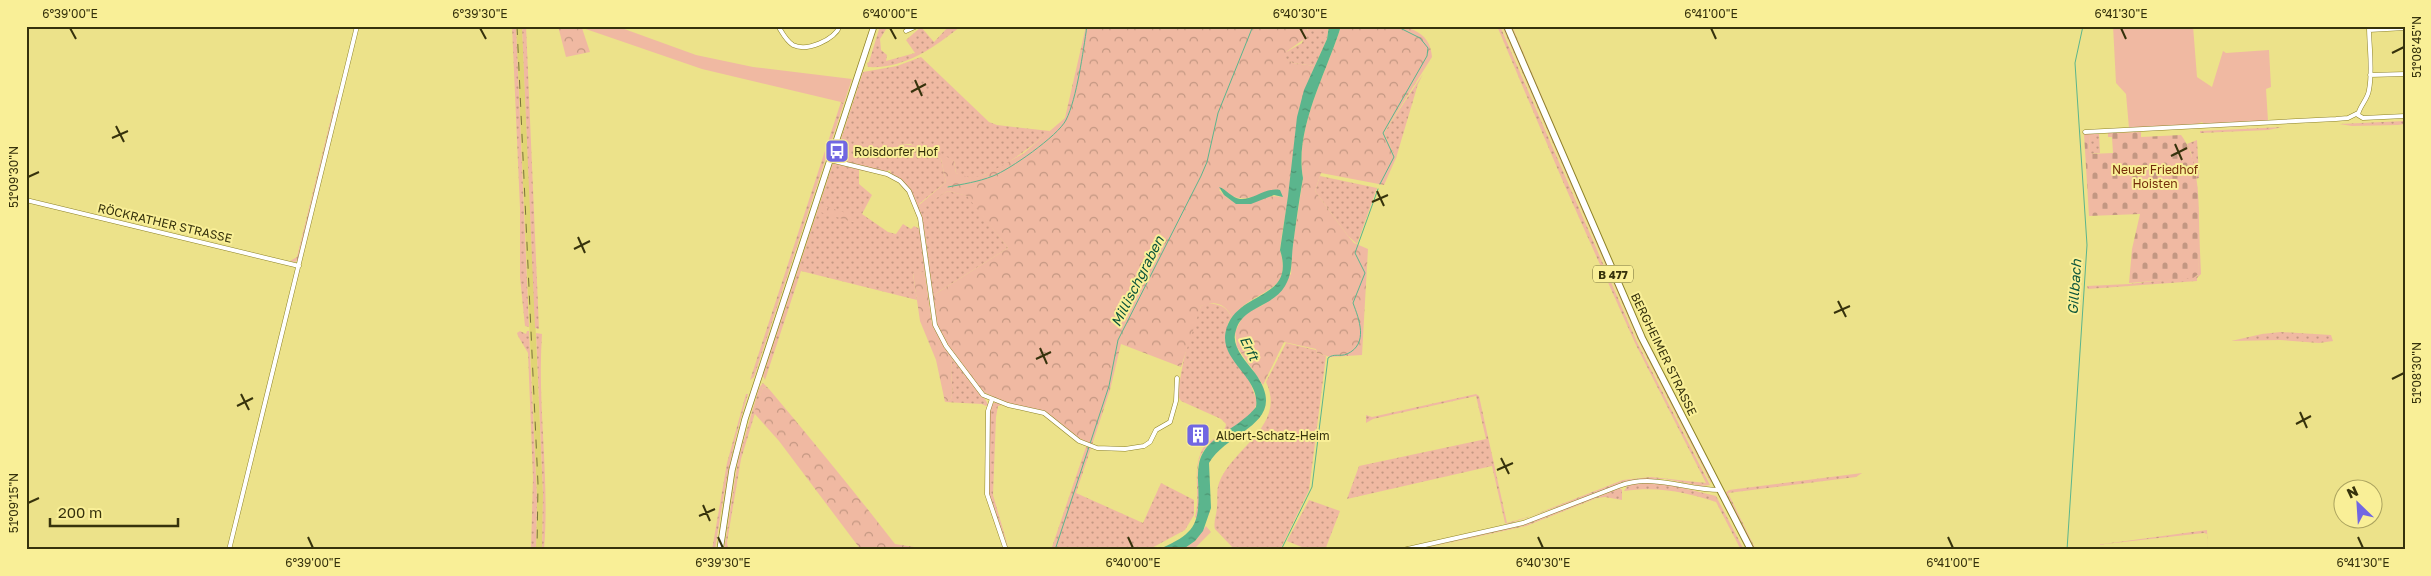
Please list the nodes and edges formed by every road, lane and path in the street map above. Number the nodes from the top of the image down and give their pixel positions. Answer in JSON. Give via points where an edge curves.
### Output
{"nodes":[{"id":1,"x":357,"y":26,"type":"edge"},
{"id":2,"x":778,"y":26,"type":"edge"},
{"id":3,"x":840,"y":26,"type":"edge"},
{"id":4,"x":874,"y":26,"type":"edge"},
{"id":5,"x":917,"y":26,"type":"edge"},
{"id":6,"x":1507,"y":26,"type":"edge"},
{"id":7,"x":2369,"y":28,"type":"edge"},
{"id":8,"x":2403,"y":28,"type":"edge"},
{"id":9,"x":906,"y":31,"type":"dead end"},
{"id":10,"x":2405,"y":74,"type":"edge"},
{"id":11,"x":2370,"y":75,"type":"junction"},
{"id":12,"x":2358,"y":113,"type":"junction"},
{"id":13,"x":2405,"y":116,"type":"edge"},
{"id":14,"x":2085,"y":132,"type":"dead end"},
{"id":15,"x":830,"y":160,"type":"junction"},
{"id":16,"x":26,"y":200,"type":"edge"},
{"id":17,"x":299,"y":266,"type":"junction"},
{"id":18,"x":1177,"y":378,"type":"dead end"},
{"id":19,"x":992,"y":399,"type":"junction"},
{"id":20,"x":1720,"y":490,"type":"junction"},
{"id":21,"x":229,"y":550,"type":"edge"},
{"id":22,"x":720,"y":550,"type":"edge"},
{"id":23,"x":1006,"y":550,"type":"edge"},
{"id":24,"x":1403,"y":550,"type":"edge"},
{"id":25,"x":1751,"y":550,"type":"edge"}],
"edges":[{"from":1,"to":17,"type":"street"},
{"from":2,"to":3,"type":"street","via":[[791,43],[804,47],[831,37]]},
{"from":4,"to":15,"type":"main road"},
{"from":5,"to":9,"type":"street"},
{"from":6,"to":20,"type":"main road","name":"BERGHEIMER STRASSE","number":"B 477","via":[[1638,329]]},
{"from":7,"to":8,"type":"street"},
{"from":7,"to":11,"type":"street"},
{"from":10,"to":11,"type":"street"},
{"from":11,"to":12,"type":"street","via":[[2368,98]]},
{"from":12,"to":13,"type":"street","via":[[2363,118]]},
{"from":12,"to":14,"type":"street","via":[[2343,119]]},
{"from":15,"to":19,"type":"street","via":[[887,174],[909,191],[920,218],[935,325],[976,388]]},
{"from":15,"to":22,"type":"main road","via":[[739,438]]},
{"from":16,"to":17,"type":"street","name":"RÖCKRATHER STRASSE"},
{"from":17,"to":21,"type":"street"},
{"from":18,"to":19,"type":"street","via":[[1176,401],[1170,422],[1156,430],[1147,444],[1125,449],[1092,447],[1074,438],[1044,413]]},
{"from":19,"to":23,"type":"street","via":[[988,411],[987,494]]},
{"from":20,"to":24,"type":"street","via":[[1664,481],[1636,481],[1523,523]]},
{"from":20,"to":25,"type":"main road","name":"BERGHEIMER STRASSE","number":"B 477"}]}
